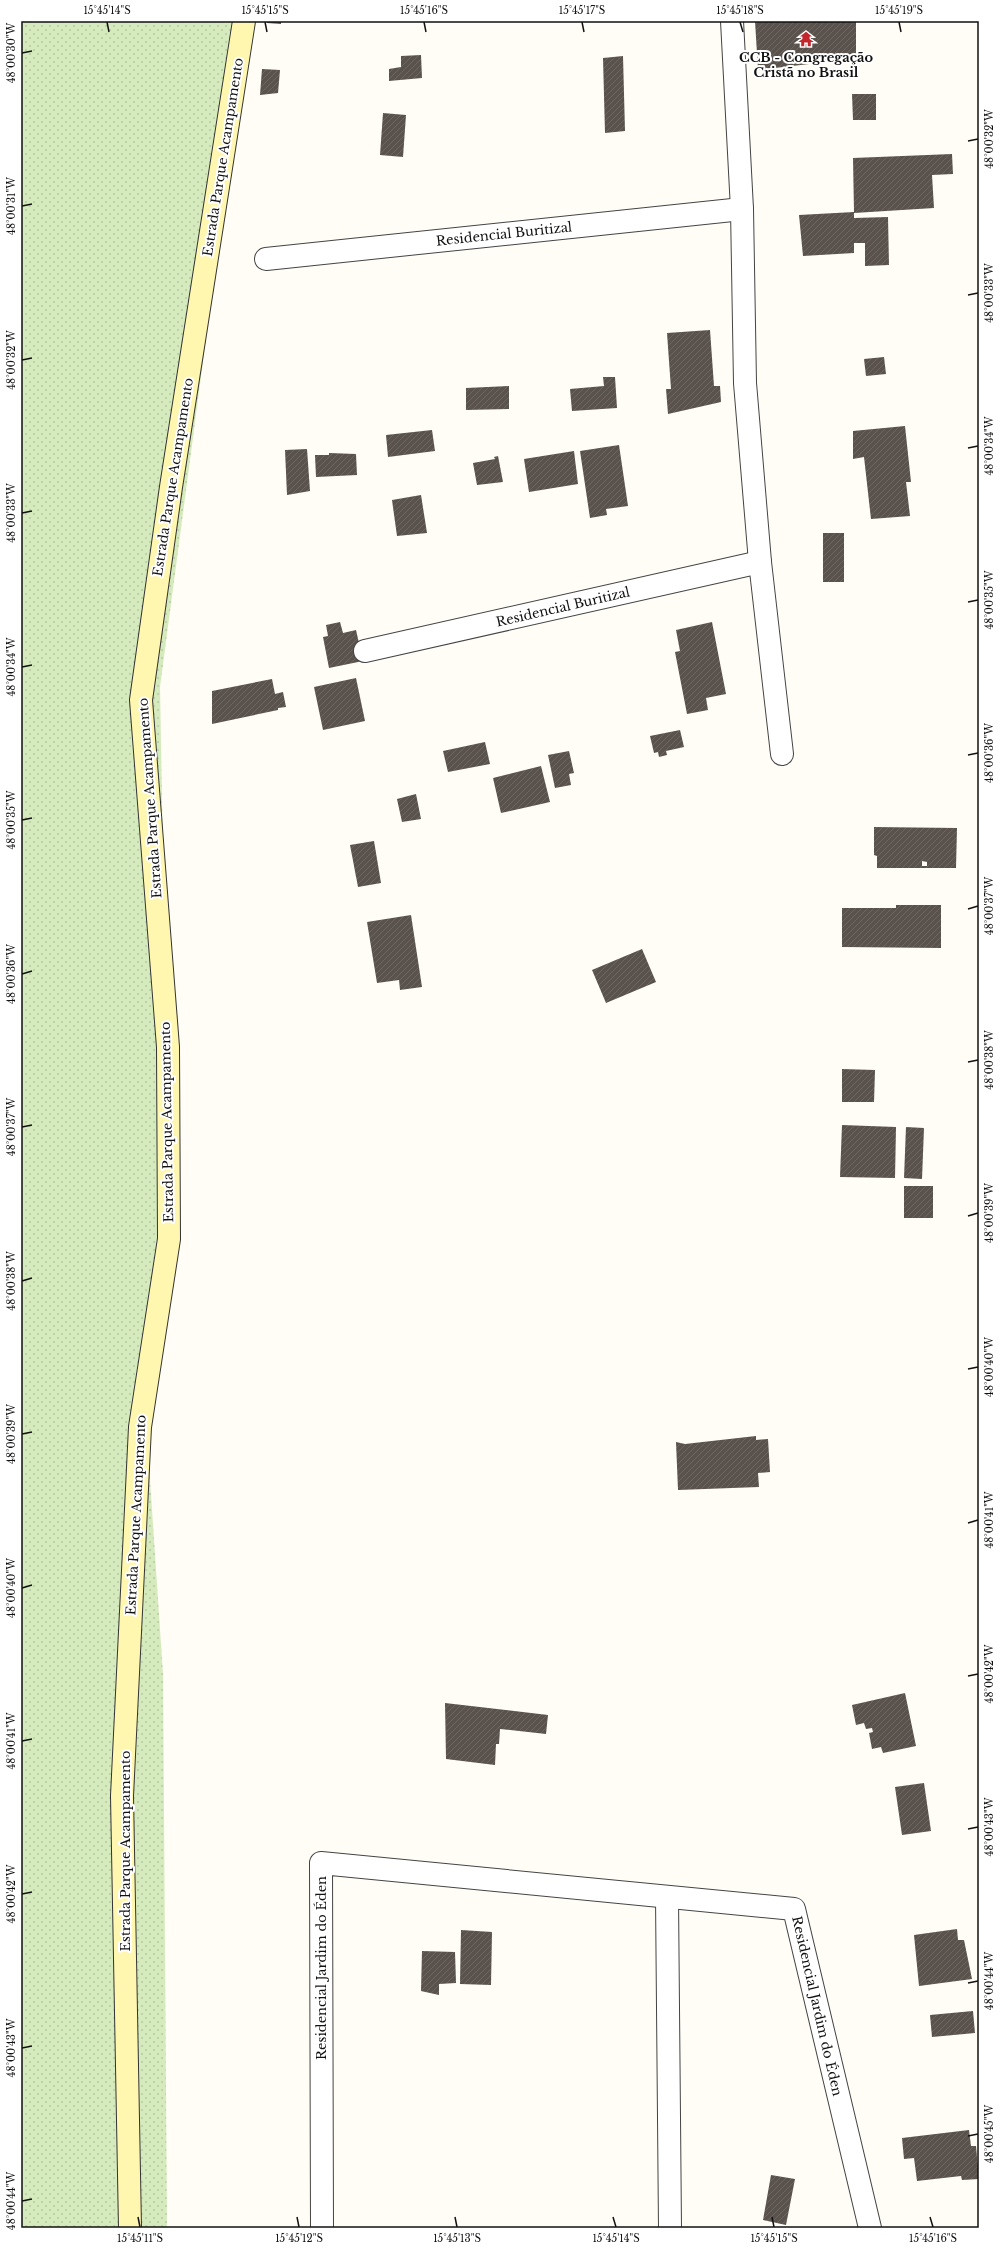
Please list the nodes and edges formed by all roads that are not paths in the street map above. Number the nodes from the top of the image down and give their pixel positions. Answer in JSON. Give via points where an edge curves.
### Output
{"nodes":[{"id":1,"x":244,"y":21,"type":"edge"},
{"id":2,"x":732,"y":21,"type":"edge"},
{"id":3,"x":742,"y":209,"type":"junction"},
{"id":4,"x":266,"y":260,"type":"dead end"},
{"id":5,"x":760,"y":562,"type":"junction"},
{"id":6,"x":365,"y":652,"type":"dead end"},
{"id":7,"x":782,"y":754,"type":"dead end"},
{"id":8,"x":667,"y":1897,"type":"junction"},
{"id":9,"x":130,"y":2228,"type":"edge"},
{"id":10,"x":322,"y":2228,"type":"edge"},
{"id":11,"x":670,"y":2228,"type":"edge"},
{"id":12,"x":870,"y":2228,"type":"edge"}],
"edges":[{"from":1,"to":9,"type":"street","name":"Estrada Parque Acampamento","via":[[171,488],[141,700],[168,1047],[169,1239],[140,1427],[122,1788]]},
{"from":2,"to":3,"type":"street"},
{"from":3,"to":4,"type":"street","name":"Residencial Buritizal"},
{"from":3,"to":5,"type":"street","via":[[745,382]]},
{"from":5,"to":6,"type":"street","name":"Residencial Buritizal"},
{"from":5,"to":7,"type":"street"},
{"from":8,"to":10,"type":"street","name":"Residencial Jardim do Éden","via":[[321,1863]]},
{"from":8,"to":11,"type":"street"},
{"from":8,"to":12,"type":"street","name":"Residencial Jardim do Éden","via":[[794,1909]]}]}
